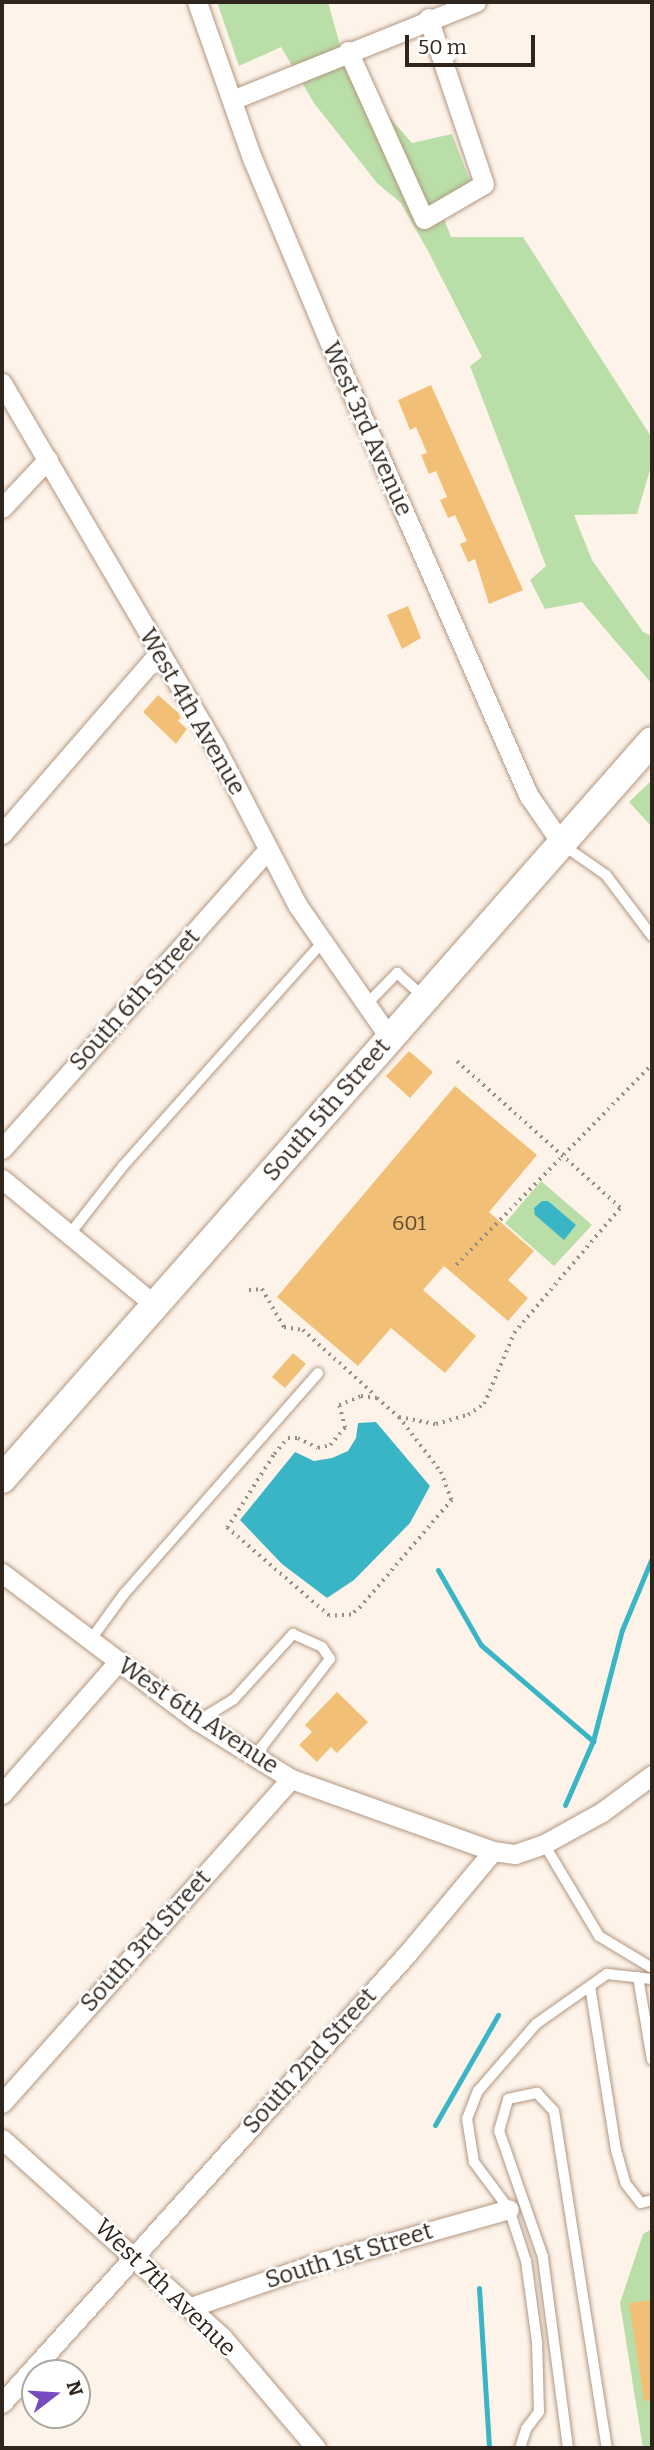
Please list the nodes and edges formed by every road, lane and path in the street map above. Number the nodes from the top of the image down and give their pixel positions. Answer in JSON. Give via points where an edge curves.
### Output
{"nodes":[{"id":1,"x":197,"y":2,"type":"edge"},
{"id":2,"x":476,"y":2,"type":"edge"},
{"id":3,"x":428,"y":18,"type":"junction"},
{"id":4,"x":348,"y":51,"type":"junction"},
{"id":5,"x":232,"y":100,"type":"junction"},
{"id":6,"x":2,"y":383,"type":"edge"},
{"id":7,"x":48,"y":459,"type":"junction"},
{"id":8,"x":2,"y":508,"type":"edge"},
{"id":9,"x":159,"y":653,"type":"junction"},
{"id":10,"x":652,"y":741,"type":"edge"},
{"id":11,"x":2,"y":834,"type":"edge"},
{"id":12,"x":562,"y":844,"type":"junction"},
{"id":13,"x":268,"y":849,"type":"junction"},
{"id":14,"x":652,"y":936,"type":"edge"},
{"id":15,"x":321,"y":944,"type":"junction"},
{"id":16,"x":425,"y":998,"type":"junction"},
{"id":17,"x":364,"y":1007,"type":"junction"},
{"id":18,"x":389,"y":1037,"type":"junction"},
{"id":19,"x":456,"y":1061,"type":"dead end"},
{"id":20,"x":652,"y":1064,"type":"edge"},
{"id":21,"x":2,"y":1149,"type":"edge"},
{"id":22,"x":560,"y":1155,"type":"junction"},
{"id":23,"x":2,"y":1179,"type":"edge"},
{"id":24,"x":69,"y":1235,"type":"junction"},
{"id":25,"x":456,"y":1265,"type":"dead end"},
{"id":26,"x":249,"y":1290,"type":"dead end"},
{"id":27,"x":156,"y":1306,"type":"junction"},
{"id":28,"x":318,"y":1373,"type":"dead end"},
{"id":29,"x":377,"y":1398,"type":"junction"},
{"id":30,"x":399,"y":1418,"type":"junction"},
{"id":31,"x":2,"y":1479,"type":"edge"},
{"id":32,"x":2,"y":1573,"type":"edge"},
{"id":33,"x":88,"y":1642,"type":"junction"},
{"id":34,"x":119,"y":1661,"type":"junction"},
{"id":35,"x":198,"y":1721,"type":"junction"},
{"id":36,"x":254,"y":1757,"type":"junction"},
{"id":37,"x":652,"y":1775,"type":"edge"},
{"id":38,"x":291,"y":1779,"type":"junction"},
{"id":39,"x":2,"y":1794,"type":"edge"},
{"id":40,"x":544,"y":1844,"type":"junction"},
{"id":41,"x":493,"y":1852,"type":"junction"},
{"id":42,"x":652,"y":1968,"type":"edge"},
{"id":43,"x":638,"y":1977,"type":"junction"},
{"id":44,"x":652,"y":1979,"type":"edge"},
{"id":45,"x":590,"y":1986,"type":"junction"},
{"id":46,"x":652,"y":2060,"type":"edge"},
{"id":47,"x":2,"y":2104,"type":"edge"},
{"id":48,"x":2,"y":2140,"type":"edge"},
{"id":49,"x":652,"y":2200,"type":"edge"},
{"id":50,"x":509,"y":2209,"type":"junction"},
{"id":51,"x":133,"y":2254,"type":"junction"},
{"id":52,"x":191,"y":2307,"type":"junction"},
{"id":53,"x":2,"y":2403,"type":"edge"},
{"id":54,"x":316,"y":2448,"type":"edge"},
{"id":55,"x":520,"y":2448,"type":"edge"},
{"id":56,"x":568,"y":2448,"type":"edge"},
{"id":57,"x":607,"y":2448,"type":"edge"}],
"edges":[{"from":1,"to":5,"type":"street","name":"West 3rd Avenue"},
{"from":2,"to":3,"type":"street"},
{"from":3,"to":4,"type":"street"},
{"from":3,"to":4,"type":"street","via":[[484,184],[424,219]]},
{"from":4,"to":5,"type":"street"},
{"from":5,"to":12,"type":"street","name":"West 3rd Avenue","via":[[328,341],[529,796]]},
{"from":6,"to":7,"type":"street","name":"West 4th Avenue"},
{"from":7,"to":8,"type":"street"},
{"from":7,"to":9,"type":"street","name":"West 4th Avenue"},
{"from":9,"to":11,"type":"street"},
{"from":9,"to":13,"type":"street","name":"West 4th Avenue"},
{"from":10,"to":12,"type":"street","name":"South 5th Street"},
{"from":12,"to":14,"type":"lane","via":[[606,875]]},
{"from":12,"to":16,"type":"street","name":"South 5th Street"},
{"from":13,"to":15,"type":"street","name":"West 4th Avenue"},
{"from":13,"to":21,"type":"street","name":"South 6th Street"},
{"from":15,"to":17,"type":"street","name":"West 4th Avenue"},
{"from":15,"to":24,"type":"lane","via":[[123,1166]]},
{"from":16,"to":17,"type":"lane","via":[[397,973]]},
{"from":16,"to":18,"type":"street","name":"South 5th Street"},
{"from":17,"to":18,"type":"street","name":"West 4th Avenue"},
{"from":18,"to":27,"type":"street","name":"South 5th Street"},
{"from":19,"to":22,"type":"path"},
{"from":20,"to":22,"type":"path"},
{"from":22,"to":25,"type":"path"},
{"from":22,"to":30,"type":"path","via":[[620,1208],[514,1333],[484,1404],[449,1423]]},
{"from":23,"to":24,"type":"street"},
{"from":24,"to":27,"type":"street"},
{"from":26,"to":29,"type":"path","via":[[262,1289],[280,1313],[284,1327],[303,1330]]},
{"from":27,"to":31,"type":"street","name":"South 5th Street"},
{"from":28,"to":33,"type":"lane","via":[[124,1594]]},
{"from":29,"to":30,"type":"path"},
{"from":29,"to":30,"type":"path","via":[[361,1396],[340,1405],[345,1428],[330,1445],[318,1448],[298,1437],[288,1438],[227,1528],[329,1616],[351,1615],[360,1607],[452,1500],[441,1472]]},
{"from":32,"to":33,"type":"street","name":"West 6th Avenue"},
{"from":33,"to":34,"type":"street","name":"West 6th Avenue"},
{"from":34,"to":35,"type":"street","name":"West 6th Avenue"},
{"from":34,"to":39,"type":"street"},
{"from":35,"to":36,"type":"street","name":"West 6th Avenue"},
{"from":35,"to":36,"type":"lane","via":[[234,1699],[293,1634],[322,1647],[330,1659]]},
{"from":36,"to":38,"type":"street","name":"West 6th Avenue"},
{"from":37,"to":40,"type":"street","via":[[602,1812]]},
{"from":38,"to":41,"type":"street","name":"West 6th Avenue"},
{"from":38,"to":47,"type":"street","name":"South 3rd Street"},
{"from":40,"to":41,"type":"street","via":[[515,1854]]},
{"from":40,"to":42,"type":"lane","via":[[599,1936]]},
{"from":41,"to":51,"type":"street","name":"South 2nd Street","via":[[407,1955]]},
{"from":43,"to":44,"type":"lane"},
{"from":43,"to":45,"type":"lane","via":[[607,1974]]},
{"from":43,"to":46,"type":"lane"},
{"from":45,"to":49,"type":"lane","via":[[619,2162],[626,2184],[640,2203]]},
{"from":45,"to":50,"type":"lane","via":[[536,2024],[478,2091],[467,2119],[474,2162]]},
{"from":48,"to":51,"type":"street","name":"West 7th Avenue"},
{"from":50,"to":52,"type":"street","name":"South 1st Street","via":[[321,2262]]},
{"from":50,"to":55,"type":"lane","via":[[526,2261],[537,2343],[539,2412],[526,2429]]},
{"from":51,"to":52,"type":"street","name":"West 7th Avenue"},
{"from":51,"to":53,"type":"street","name":"South 2nd Street"},
{"from":52,"to":54,"type":"street","name":"West 7th Avenue"},
{"from":56,"to":57,"type":"lane","via":[[543,2258],[499,2131],[508,2099],[537,2093],[554,2111]]}]}
